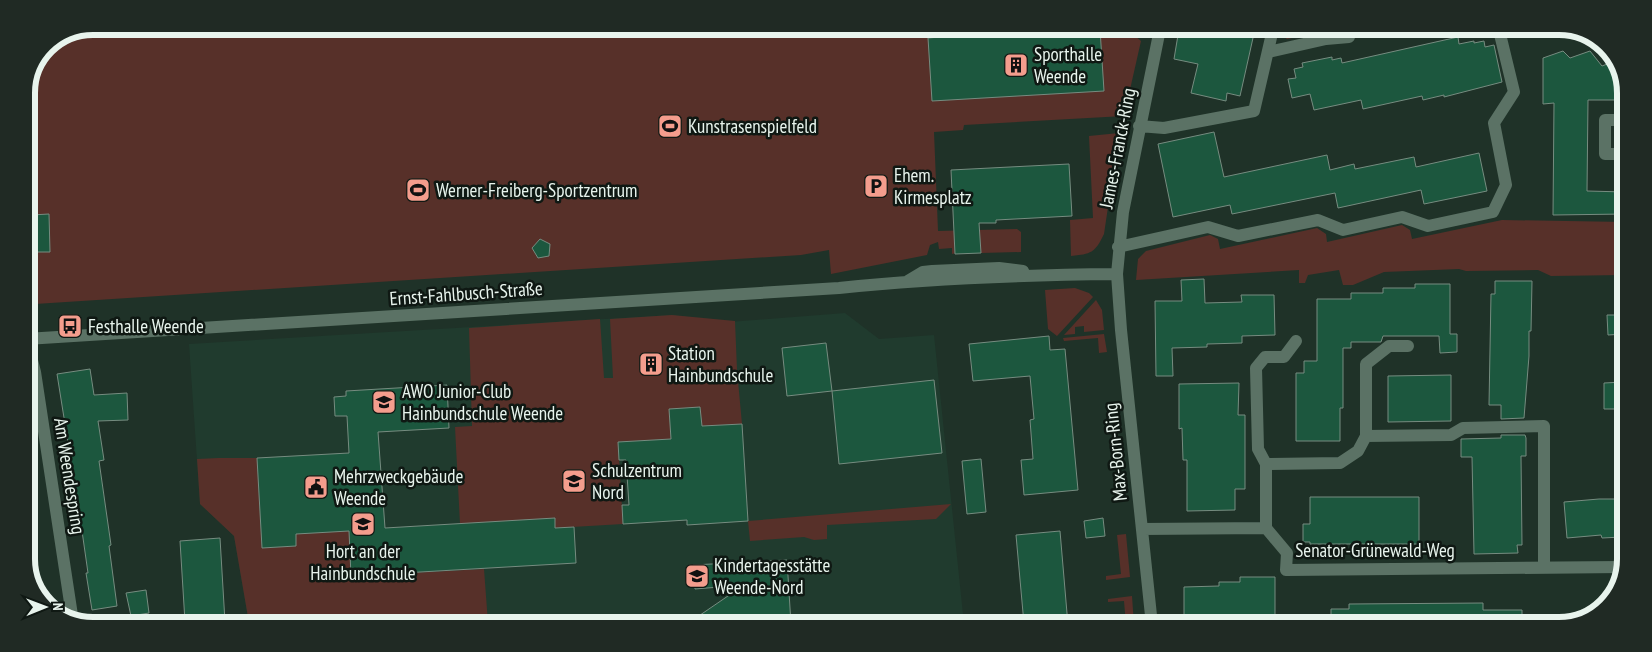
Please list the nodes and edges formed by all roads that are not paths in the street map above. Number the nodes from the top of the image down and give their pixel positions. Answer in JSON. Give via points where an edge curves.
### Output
{"nodes":[{"id":1,"x":1159,"y":35,"type":"edge"},
{"id":2,"x":1272,"y":35,"type":"edge"},
{"id":3,"x":1322,"y":35,"type":"edge"},
{"id":4,"x":1333,"y":35,"type":"edge"},
{"id":5,"x":1500,"y":35,"type":"edge"},
{"id":6,"x":1349,"y":37,"type":"dead end"},
{"id":7,"x":1268,"y":52,"type":"junction"},
{"id":8,"x":1617,"y":120,"type":"edge"},
{"id":9,"x":1139,"y":126,"type":"junction"},
{"id":10,"x":1617,"y":154,"type":"edge"},
{"id":11,"x":1118,"y":247,"type":"junction"},
{"id":12,"x":1117,"y":274,"type":"junction"},
{"id":13,"x":35,"y":338,"type":"edge"},
{"id":14,"x":1296,"y":341,"type":"dead end"},
{"id":15,"x":1408,"y":346,"type":"dead end"},
{"id":16,"x":35,"y":378,"type":"edge"},
{"id":17,"x":1366,"y":436,"type":"junction"},
{"id":18,"x":1266,"y":464,"type":"junction"},
{"id":19,"x":1266,"y":528,"type":"junction"},
{"id":20,"x":1142,"y":529,"type":"junction"},
{"id":21,"x":1616,"y":567,"type":"edge"},
{"id":22,"x":1544,"y":568,"type":"junction"},
{"id":23,"x":73,"y":613,"type":"edge"},
{"id":24,"x":1151,"y":617,"type":"edge"}],
"edges":[{"from":1,"to":9,"type":"street","name":"James-Franck-Ring"},
{"from":2,"to":7,"type":"street"},
{"from":3,"to":7,"type":"street"},
{"from":4,"to":6,"type":"street"},
{"from":5,"to":11,"type":"street","via":[[1514,92],[1494,123],[1506,185],[1493,212],[1428,226],[1402,217],[1343,230],[1318,220],[1238,236],[1208,227]]},
{"from":7,"to":9,"type":"street","via":[[1254,111],[1164,128]]},
{"from":8,"to":10,"type":"street","via":[[1605,120],[1605,154]]},
{"from":9,"to":11,"type":"street","name":"James-Franck-Ring"},
{"from":11,"to":12,"type":"street","name":"James-Franck-Ring"},
{"from":12,"to":13,"type":"street","name":"Ernst-Fahlbusch-Straße","via":[[1035,274],[907,281],[839,288]]},
{"from":12,"to":20,"type":"street","name":"Max-Born-Ring"},
{"from":14,"to":18,"type":"street","via":[[1284,357],[1265,357],[1256,368],[1258,449]]},
{"from":15,"to":17,"type":"street","via":[[1389,346],[1366,364]]},
{"from":16,"to":23,"type":"street","name":"Am Weendespring"},
{"from":17,"to":18,"type":"street","via":[[1358,451],[1340,463]]},
{"from":17,"to":22,"type":"street","via":[[1451,435],[1463,428],[1544,426]]},
{"from":18,"to":19,"type":"street"},
{"from":19,"to":20,"type":"street"},
{"from":19,"to":22,"type":"street","name":"Senator-Grünewald-Weg","via":[[1287,553],[1286,570]]},
{"from":20,"to":24,"type":"street","name":"Max-Born-Ring"},
{"from":21,"to":22,"type":"street","name":"Senator-Grünewald-Weg"}]}
